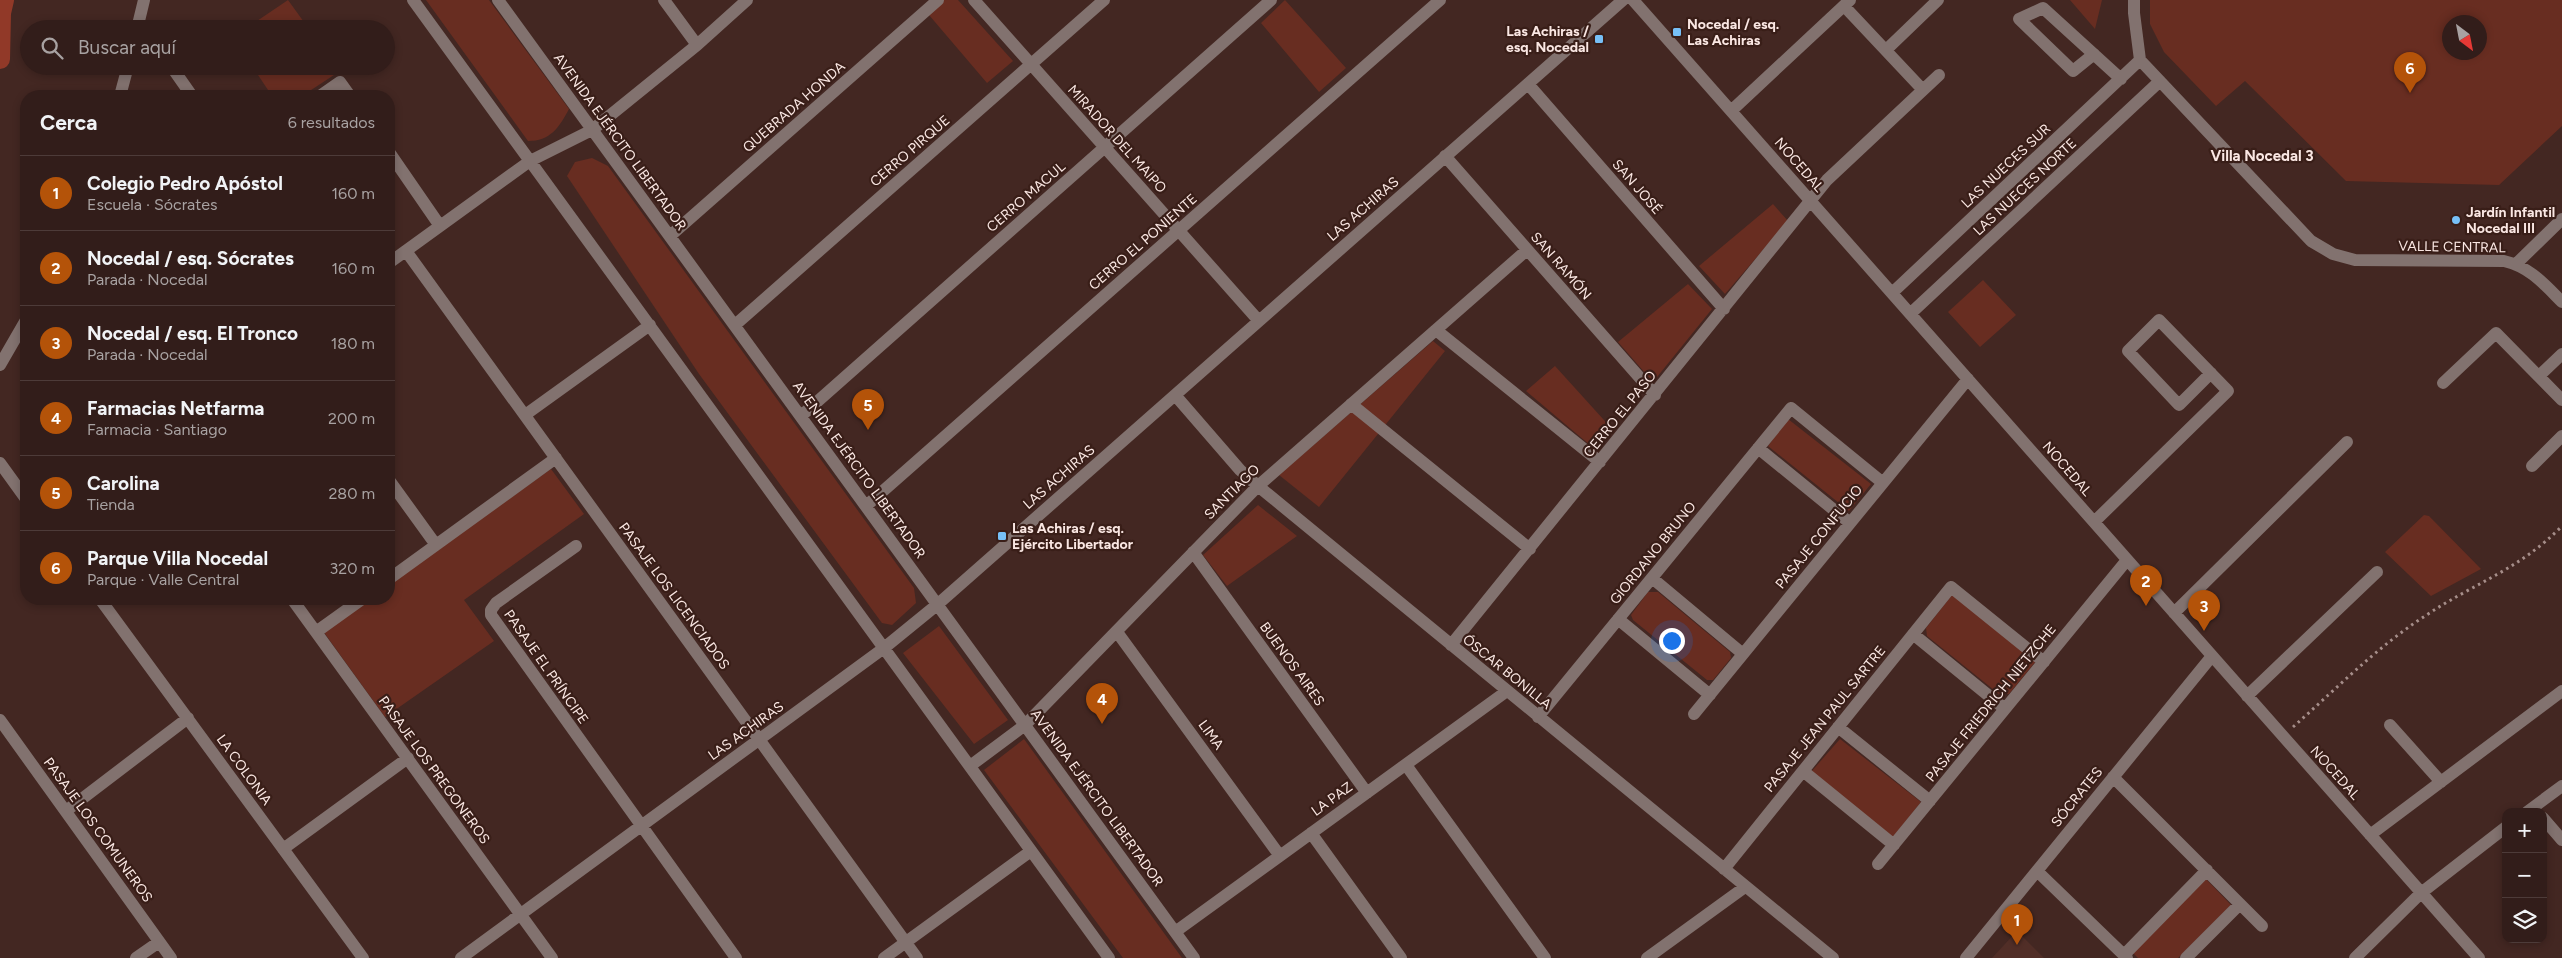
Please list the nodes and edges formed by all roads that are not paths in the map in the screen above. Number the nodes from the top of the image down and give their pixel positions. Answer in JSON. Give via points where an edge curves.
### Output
{"nodes":[{"id":1,"x":144,"y":0,"type":"edge"},
{"id":2,"x":413,"y":0,"type":"edge"},
{"id":3,"x":498,"y":0,"type":"edge"},
{"id":4,"x":664,"y":0,"type":"edge"},
{"id":5,"x":747,"y":0,"type":"edge"},
{"id":6,"x":938,"y":0,"type":"edge"},
{"id":7,"x":974,"y":0,"type":"edge"},
{"id":8,"x":1104,"y":0,"type":"edge"},
{"id":9,"x":1271,"y":0,"type":"edge"},
{"id":10,"x":1440,"y":0,"type":"edge"},
{"id":11,"x":1623,"y":0,"type":"edge"},
{"id":12,"x":1633,"y":0,"type":"edge"},
{"id":13,"x":1938,"y":0,"type":"edge"},
{"id":14,"x":2134,"y":0,"type":"edge"},
{"id":15,"x":1847,"y":3,"type":"edge"},
{"id":16,"x":142,"y":20,"type":"edge"},
{"id":17,"x":697,"y":45,"type":"junction"},
{"id":18,"x":1886,"y":50,"type":"junction"},
{"id":19,"x":2094,"y":54,"type":"junction"},
{"id":20,"x":2140,"y":60,"type":"junction"},
{"id":21,"x":1031,"y":64,"type":"junction"},
{"id":22,"x":126,"y":75,"type":"edge"},
{"id":23,"x":177,"y":75,"type":"edge"},
{"id":24,"x":1939,"y":75,"type":"dead end"},
{"id":25,"x":2121,"y":79,"type":"junction"},
{"id":26,"x":2160,"y":81,"type":"junction"},
{"id":27,"x":1528,"y":84,"type":"junction"},
{"id":28,"x":122,"y":90,"type":"edge"},
{"id":29,"x":188,"y":90,"type":"edge"},
{"id":30,"x":329,"y":90,"type":"edge"},
{"id":31,"x":346,"y":90,"type":"edge"},
{"id":32,"x":1923,"y":90,"type":"junction"},
{"id":33,"x":1731,"y":111,"type":"junction"},
{"id":34,"x":592,"y":130,"type":"junction"},
{"id":35,"x":1105,"y":148,"type":"junction"},
{"id":36,"x":1446,"y":156,"type":"junction"},
{"id":37,"x":395,"y":161,"type":"edge"},
{"id":38,"x":530,"y":161,"type":"junction"},
{"id":39,"x":1811,"y":202,"type":"junction"},
{"id":40,"x":2562,"y":219,"type":"edge"},
{"id":41,"x":440,"y":226,"type":"junction"},
{"id":42,"x":1179,"y":231,"type":"junction"},
{"id":43,"x":670,"y":236,"type":"junction"},
{"id":44,"x":1527,"y":250,"type":"junction"},
{"id":45,"x":406,"y":251,"type":"junction"},
{"id":46,"x":395,"y":259,"type":"edge"},
{"id":47,"x":2516,"y":264,"type":"junction"},
{"id":48,"x":1892,"y":293,"type":"junction"},
{"id":49,"x":2562,"y":302,"type":"edge"},
{"id":50,"x":1724,"y":309,"type":"junction"},
{"id":51,"x":1910,"y":314,"type":"junction"},
{"id":52,"x":1259,"y":321,"type":"junction"},
{"id":53,"x":650,"y":326,"type":"junction"},
{"id":54,"x":735,"y":326,"type":"junction"},
{"id":55,"x":20,"y":330,"type":"edge"},
{"id":56,"x":1436,"y":330,"type":"junction"},
{"id":57,"x":2562,"y":354,"type":"edge"},
{"id":58,"x":0,"y":365,"type":"edge"},
{"id":59,"x":2211,"y":373,"type":"junction"},
{"id":60,"x":2539,"y":376,"type":"junction"},
{"id":61,"x":1968,"y":380,"type":"junction"},
{"id":62,"x":2443,"y":383,"type":"dead end"},
{"id":63,"x":1175,"y":395,"type":"junction"},
{"id":64,"x":1654,"y":395,"type":"junction"},
{"id":65,"x":2562,"y":400,"type":"edge"},
{"id":66,"x":1351,"y":404,"type":"junction"},
{"id":67,"x":525,"y":415,"type":"junction"},
{"id":68,"x":801,"y":416,"type":"junction"},
{"id":69,"x":2562,"y":436,"type":"edge"},
{"id":70,"x":2346,"y":442,"type":"dead end"},
{"id":71,"x":1758,"y":448,"type":"junction"},
{"id":72,"x":556,"y":458,"type":"junction"},
{"id":73,"x":1600,"y":462,"type":"junction"},
{"id":74,"x":0,"y":463,"type":"edge"},
{"id":75,"x":2532,"y":466,"type":"dead end"},
{"id":76,"x":1883,"y":483,"type":"junction"},
{"id":77,"x":1258,"y":486,"type":"junction"},
{"id":78,"x":395,"y":488,"type":"edge"},
{"id":79,"x":20,"y":490,"type":"edge"},
{"id":80,"x":866,"y":506,"type":"junction"},
{"id":81,"x":2094,"y":522,"type":"junction"},
{"id":82,"x":1850,"y":523,"type":"junction"},
{"id":83,"x":436,"y":545,"type":"junction"},
{"id":84,"x":576,"y":546,"type":"dead end"},
{"id":85,"x":1530,"y":549,"type":"junction"},
{"id":86,"x":1194,"y":552,"type":"junction"},
{"id":87,"x":2127,"y":560,"type":"junction"},
{"id":88,"x":2377,"y":572,"type":"dead end"},
{"id":89,"x":395,"y":575,"type":"edge"},
{"id":90,"x":1652,"y":578,"type":"junction"},
{"id":91,"x":938,"y":604,"type":"junction"},
{"id":92,"x":104,"y":605,"type":"edge"},
{"id":93,"x":296,"y":605,"type":"edge"},
{"id":94,"x":354,"y":605,"type":"edge"},
{"id":95,"x":2174,"y":613,"type":"junction"},
{"id":96,"x":1618,"y":619,"type":"junction"},
{"id":97,"x":316,"y":632,"type":"junction"},
{"id":98,"x":1117,"y":632,"type":"junction"},
{"id":99,"x":1913,"y":634,"type":"junction"},
{"id":100,"x":1451,"y":646,"type":"junction"},
{"id":101,"x":884,"y":648,"type":"junction"},
{"id":102,"x":1743,"y":654,"type":"junction"},
{"id":103,"x":2212,"y":656,"type":"junction"},
{"id":104,"x":2044,"y":662,"type":"junction"},
{"id":105,"x":1507,"y":691,"type":"junction"},
{"id":106,"x":2562,"y":691,"type":"edge"},
{"id":107,"x":1710,"y":695,"type":"junction"},
{"id":108,"x":2247,"y":696,"type":"junction"},
{"id":109,"x":2006,"y":709,"type":"junction"},
{"id":110,"x":1694,"y":714,"type":"dead end"},
{"id":111,"x":1538,"y":717,"type":"junction"},
{"id":112,"x":188,"y":718,"type":"junction"},
{"id":113,"x":0,"y":720,"type":"edge"},
{"id":114,"x":1025,"y":725,"type":"junction"},
{"id":115,"x":2390,"y":726,"type":"dead end"},
{"id":116,"x":1838,"y":727,"type":"junction"},
{"id":117,"x":760,"y":740,"type":"junction"},
{"id":118,"x":408,"y":758,"type":"junction"},
{"id":119,"x":1406,"y":765,"type":"junction"},
{"id":120,"x":970,"y":766,"type":"junction"},
{"id":121,"x":1803,"y":771,"type":"junction"},
{"id":122,"x":2113,"y":777,"type":"junction"},
{"id":123,"x":2441,"y":782,"type":"junction"},
{"id":124,"x":2562,"y":786,"type":"edge"},
{"id":125,"x":1367,"y":793,"type":"junction"},
{"id":126,"x":1930,"y":801,"type":"junction"},
{"id":127,"x":2535,"y":808,"type":"edge"},
{"id":128,"x":66,"y":811,"type":"junction"},
{"id":129,"x":2547,"y":823,"type":"edge"},
{"id":130,"x":640,"y":827,"type":"junction"},
{"id":131,"x":2502,"y":831,"type":"edge"},
{"id":132,"x":1311,"y":833,"type":"junction"},
{"id":133,"x":2370,"y":835,"type":"junction"},
{"id":134,"x":2562,"y":840,"type":"edge"},
{"id":135,"x":1894,"y":845,"type":"junction"},
{"id":136,"x":283,"y":849,"type":"junction"},
{"id":137,"x":1031,"y":851,"type":"junction"},
{"id":138,"x":1280,"y":856,"type":"junction"},
{"id":139,"x":1878,"y":864,"type":"dead end"},
{"id":140,"x":1724,"y":869,"type":"junction"},
{"id":141,"x":2037,"y":870,"type":"junction"},
{"id":142,"x":2207,"y":870,"type":"junction"},
{"id":143,"x":1745,"y":887,"type":"junction"},
{"id":144,"x":2421,"y":893,"type":"junction"},
{"id":145,"x":2240,"y":904,"type":"junction"},
{"id":146,"x":521,"y":914,"type":"junction"},
{"id":147,"x":2262,"y":926,"type":"dead end"},
{"id":148,"x":1176,"y":932,"type":"junction"},
{"id":149,"x":159,"y":942,"type":"junction"},
{"id":150,"x":906,"y":942,"type":"junction"},
{"id":151,"x":2125,"y":957,"type":"edge"},
{"id":152,"x":136,"y":958,"type":"edge"},
{"id":153,"x":171,"y":958,"type":"edge"},
{"id":154,"x":363,"y":958,"type":"edge"},
{"id":155,"x":462,"y":958,"type":"edge"},
{"id":156,"x":552,"y":958,"type":"edge"},
{"id":157,"x":736,"y":958,"type":"edge"},
{"id":158,"x":884,"y":958,"type":"edge"},
{"id":159,"x":917,"y":958,"type":"edge"},
{"id":160,"x":1109,"y":958,"type":"edge"},
{"id":161,"x":1194,"y":958,"type":"edge"},
{"id":162,"x":1401,"y":958,"type":"edge"},
{"id":163,"x":1545,"y":958,"type":"edge"},
{"id":164,"x":1647,"y":958,"type":"edge"},
{"id":165,"x":1833,"y":958,"type":"edge"},
{"id":166,"x":1966,"y":958,"type":"edge"},
{"id":167,"x":2186,"y":958,"type":"edge"},
{"id":168,"x":2355,"y":958,"type":"edge"},
{"id":169,"x":2479,"y":958,"type":"edge"}],
"edges":[{"from":1,"to":16,"type":"street"},
{"from":2,"to":38,"type":"street"},
{"from":3,"to":34,"type":"street","name":"AVENIDA EJÉRCITO LIBERTADOR"},
{"from":4,"to":17,"type":"street"},
{"from":5,"to":17,"type":"street"},
{"from":6,"to":43,"type":"street","name":"QUEBRADA HONDA"},
{"from":7,"to":21,"type":"street","name":"MIRADOR DEL MAIPO"},
{"from":8,"to":21,"type":"street","name":"CERRO PIRQUE"},
{"from":9,"to":35,"type":"street","name":"CERRO MACUL"},
{"from":10,"to":42,"type":"street","name":"CERRO EL PONIENTE"},
{"from":11,"to":27,"type":"street","name":"LAS ACHIRAS"},
{"from":12,"to":33,"type":"street","name":"NOCEDAL"},
{"from":13,"to":18,"type":"street"},
{"from":14,"to":20,"type":"street"},
{"from":15,"to":18,"type":"street"},
{"from":15,"to":33,"type":"street"},
{"from":17,"to":34,"type":"street"},
{"from":18,"to":32,"type":"street"},
{"from":19,"to":19,"type":"street","via":[[2044,8],[2019,19],[2073,72]]},
{"from":19,"to":25,"type":"street"},
{"from":20,"to":25,"type":"street","name":"LAS NUECES SUR"},
{"from":20,"to":26,"type":"street","name":"VALLE CENTRAL"},
{"from":21,"to":35,"type":"street","name":"MIRADOR DEL MAIPO"},
{"from":21,"to":54,"type":"street","name":"CERRO PIRQUE"},
{"from":22,"to":28,"type":"street"},
{"from":23,"to":29,"type":"street"},
{"from":24,"to":32,"type":"street","name":"CERRO EL PASO"},
{"from":25,"to":48,"type":"street","name":"LAS NUECES SUR"},
{"from":26,"to":47,"type":"street","name":"VALLE CENTRAL","via":[[2301,232],[2322,248],[2344,258],[2367,261],[2492,260]]},
{"from":26,"to":51,"type":"street","name":"LAS NUECES NORTE"},
{"from":27,"to":36,"type":"street","name":"LAS ACHIRAS"},
{"from":27,"to":50,"type":"street","name":"SAN JOSÉ"},
{"from":30,"to":31,"type":"street","via":[[340,82]]},
{"from":32,"to":39,"type":"street","name":"CERRO EL PASO","via":[[1827,180]]},
{"from":33,"to":39,"type":"street","name":"NOCEDAL"},
{"from":34,"to":38,"type":"street"},
{"from":34,"to":43,"type":"street","name":"AVENIDA EJÉRCITO LIBERTADOR"},
{"from":35,"to":42,"type":"street","name":"MIRADOR DEL MAIPO"},
{"from":35,"to":68,"type":"street","name":"CERRO MACUL"},
{"from":36,"to":44,"type":"street","name":"SAN RAMÓN"},
{"from":36,"to":52,"type":"street","name":"LAS ACHIRAS"},
{"from":37,"to":41,"type":"street"},
{"from":38,"to":41,"type":"street"},
{"from":38,"to":53,"type":"street"},
{"from":39,"to":48,"type":"street","name":"NOCEDAL"},
{"from":39,"to":50,"type":"street","name":"CERRO EL PASO"},
{"from":40,"to":47,"type":"street"},
{"from":41,"to":45,"type":"street"},
{"from":42,"to":52,"type":"street","name":"MIRADOR DEL MAIPO"},
{"from":42,"to":80,"type":"street","name":"CERRO EL PONIENTE"},
{"from":43,"to":54,"type":"street","name":"AVENIDA EJÉRCITO LIBERTADOR"},
{"from":44,"to":56,"type":"street","name":"SANTIAGO"},
{"from":44,"to":64,"type":"street","name":"SAN RAMÓN"},
{"from":45,"to":46,"type":"street"},
{"from":45,"to":67,"type":"street","name":"PASAJE LOS LICENCIADOS"},
{"from":47,"to":49,"type":"street","name":"VALLE CENTRAL","via":[[2535,274]]},
{"from":48,"to":51,"type":"street","name":"NOCEDAL"},
{"from":50,"to":64,"type":"street","name":"CERRO EL PASO"},
{"from":51,"to":61,"type":"street","name":"NOCEDAL"},
{"from":52,"to":63,"type":"street","name":"LAS ACHIRAS"},
{"from":53,"to":67,"type":"street"},
{"from":53,"to":101,"type":"street"},
{"from":54,"to":68,"type":"street","name":"AVENIDA EJÉRCITO LIBERTADOR"},
{"from":55,"to":58,"type":"street"},
{"from":56,"to":66,"type":"street","name":"SANTIAGO"},
{"from":56,"to":73,"type":"street"},
{"from":57,"to":60,"type":"street"},
{"from":59,"to":59,"type":"street","via":[[2159,320],[2128,351],[2179,405]]},
{"from":59,"to":81,"type":"street","via":[[2228,392]]},
{"from":60,"to":62,"type":"street","via":[[2496,332]]},
{"from":60,"to":65,"type":"street"},
{"from":61,"to":76,"type":"street","name":"PASAJE CONFUCIO"},
{"from":61,"to":81,"type":"street","name":"NOCEDAL"},
{"from":63,"to":77,"type":"street","name":"ÓSCAR BONILLA"},
{"from":63,"to":91,"type":"street","name":"LAS ACHIRAS"},
{"from":64,"to":73,"type":"street","name":"CERRO EL PASO"},
{"from":66,"to":77,"type":"street","name":"SANTIAGO"},
{"from":66,"to":85,"type":"street"},
{"from":67,"to":72,"type":"street","name":"PASAJE LOS LICENCIADOS"},
{"from":68,"to":80,"type":"street","name":"AVENIDA EJÉRCITO LIBERTADOR"},
{"from":69,"to":75,"type":"street"},
{"from":70,"to":95,"type":"street"},
{"from":71,"to":76,"type":"street","name":"GIORDANO BRUNO","via":[[1791,408]]},
{"from":71,"to":82,"type":"street"},
{"from":71,"to":90,"type":"street","name":"GIORDANO BRUNO"},
{"from":72,"to":83,"type":"street"},
{"from":72,"to":117,"type":"street","name":"PASAJE LOS LICENCIADOS"},
{"from":73,"to":85,"type":"street","name":"CERRO EL PASO"},
{"from":74,"to":79,"type":"street"},
{"from":76,"to":82,"type":"street","name":"PASAJE CONFUCIO"},
{"from":77,"to":86,"type":"street","name":"SANTIAGO"},
{"from":77,"to":100,"type":"street","name":"ÓSCAR BONILLA"},
{"from":78,"to":83,"type":"street"},
{"from":80,"to":91,"type":"street","name":"AVENIDA EJÉRCITO LIBERTADOR"},
{"from":81,"to":87,"type":"street","name":"NOCEDAL"},
{"from":82,"to":102,"type":"street","name":"PASAJE CONFUCIO"},
{"from":83,"to":89,"type":"street"},
{"from":84,"to":130,"type":"street","name":"PASAJE EL PRÍNCIPE","via":[[496,603],[491,615]]},
{"from":85,"to":100,"type":"street","name":"CERRO EL PASO"},
{"from":86,"to":98,"type":"street","name":"SANTIAGO"},
{"from":86,"to":125,"type":"street","name":"BUENOS AIRES"},
{"from":87,"to":95,"type":"street","name":"NOCEDAL"},
{"from":87,"to":104,"type":"street","name":"PASAJE FRIEDRICH NIETZCHE"},
{"from":88,"to":108,"type":"street"},
{"from":90,"to":96,"type":"street","name":"GIORDANO BRUNO"},
{"from":90,"to":102,"type":"street"},
{"from":91,"to":101,"type":"street","name":"LAS ACHIRAS"},
{"from":91,"to":114,"type":"street","name":"AVENIDA EJÉRCITO LIBERTADOR"},
{"from":92,"to":112,"type":"street","name":"LA COLONIA"},
{"from":93,"to":97,"type":"street","name":"PASAJE LOS PREGONEROS"},
{"from":94,"to":97,"type":"street"},
{"from":95,"to":103,"type":"street","name":"NOCEDAL"},
{"from":96,"to":107,"type":"street"},
{"from":96,"to":111,"type":"street","name":"GIORDANO BRUNO"},
{"from":97,"to":118,"type":"street","name":"PASAJE LOS PREGONEROS"},
{"from":98,"to":114,"type":"street","name":"SANTIAGO"},
{"from":98,"to":138,"type":"street","name":"LIMA"},
{"from":99,"to":104,"type":"street","name":"PASAJE JEAN PAUL SARTRE","via":[[1951,587]]},
{"from":99,"to":109,"type":"street"},
{"from":99,"to":116,"type":"street","name":"PASAJE JEAN PAUL SARTRE"},
{"from":100,"to":105,"type":"street","name":"ÓSCAR BONILLA"},
{"from":101,"to":117,"type":"street","name":"LAS ACHIRAS"},
{"from":101,"to":120,"type":"street"},
{"from":102,"to":107,"type":"street","name":"PASAJE CONFUCIO"},
{"from":103,"to":108,"type":"street","name":"NOCEDAL"},
{"from":103,"to":122,"type":"street","name":"SÓCRATES"},
{"from":104,"to":109,"type":"street","name":"PASAJE FRIEDRICH NIETZCHE"},
{"from":105,"to":111,"type":"street","name":"ÓSCAR BONILLA"},
{"from":105,"to":119,"type":"street","name":"LA PAZ"},
{"from":106,"to":123,"type":"street"},
{"from":107,"to":110,"type":"street","name":"PASAJE CONFUCIO"},
{"from":108,"to":133,"type":"street","name":"NOCEDAL"},
{"from":109,"to":126,"type":"street","name":"PASAJE FRIEDRICH NIETZCHE"},
{"from":111,"to":140,"type":"street","name":"ÓSCAR BONILLA"},
{"from":112,"to":128,"type":"street"},
{"from":112,"to":136,"type":"street","name":"LA COLONIA"},
{"from":113,"to":128,"type":"street","name":"PASAJE LOS COMUNEROS"},
{"from":114,"to":120,"type":"street","name":"SANTIAGO"},
{"from":114,"to":148,"type":"street","name":"AVENIDA EJÉRCITO LIBERTADOR"},
{"from":115,"to":123,"type":"street"},
{"from":116,"to":121,"type":"street","name":"PASAJE JEAN PAUL SARTRE"},
{"from":116,"to":126,"type":"street"},
{"from":117,"to":130,"type":"street","name":"LAS ACHIRAS"},
{"from":117,"to":150,"type":"street","name":"PASAJE LOS LICENCIADOS"},
{"from":118,"to":136,"type":"street"},
{"from":118,"to":146,"type":"street","name":"PASAJE LOS PREGONEROS"},
{"from":119,"to":125,"type":"street","name":"LA PAZ"},
{"from":119,"to":163,"type":"street"},
{"from":120,"to":137,"type":"street"},
{"from":121,"to":135,"type":"street"},
{"from":121,"to":140,"type":"street","name":"PASAJE JEAN PAUL SARTRE"},
{"from":122,"to":141,"type":"street","name":"SÓCRATES"},
{"from":122,"to":142,"type":"street"},
{"from":123,"to":133,"type":"street"},
{"from":124,"to":127,"type":"street"},
{"from":125,"to":132,"type":"street","name":"LA PAZ"},
{"from":126,"to":135,"type":"street","name":"PASAJE FRIEDRICH NIETZCHE"},
{"from":128,"to":149,"type":"street","name":"PASAJE LOS COMUNEROS"},
{"from":129,"to":134,"type":"street"},
{"from":130,"to":146,"type":"street","name":"LAS ACHIRAS"},
{"from":130,"to":157,"type":"street"},
{"from":131,"to":144,"type":"street"},
{"from":132,"to":138,"type":"street","name":"LA PAZ"},
{"from":132,"to":162,"type":"street"},
{"from":133,"to":144,"type":"street","name":"NOCEDAL"},
{"from":135,"to":139,"type":"street","name":"PASAJE FRIEDRICH NIETZCHE"},
{"from":136,"to":154,"type":"street","name":"LA COLONIA"},
{"from":137,"to":150,"type":"street"},
{"from":137,"to":160,"type":"street"},
{"from":138,"to":148,"type":"street","name":"LA PAZ"},
{"from":140,"to":143,"type":"street","name":"ÓSCAR BONILLA"},
{"from":141,"to":151,"type":"street"},
{"from":141,"to":166,"type":"street","name":"SÓCRATES"},
{"from":142,"to":145,"type":"street"},
{"from":142,"to":151,"type":"street"},
{"from":143,"to":164,"type":"street"},
{"from":143,"to":165,"type":"street","name":"ÓSCAR BONILLA"},
{"from":144,"to":168,"type":"street"},
{"from":144,"to":169,"type":"street","name":"NOCEDAL"},
{"from":145,"to":147,"type":"street"},
{"from":145,"to":167,"type":"street"},
{"from":146,"to":155,"type":"street","name":"LAS ACHIRAS"},
{"from":146,"to":156,"type":"street","name":"PASAJE LOS PREGONEROS"},
{"from":148,"to":161,"type":"street","name":"AVENIDA EJÉRCITO LIBERTADOR"},
{"from":149,"to":152,"type":"street"},
{"from":149,"to":153,"type":"street","name":"PASAJE LOS COMUNEROS"},
{"from":150,"to":158,"type":"street"},
{"from":150,"to":159,"type":"street","name":"PASAJE LOS LICENCIADOS"}]}
